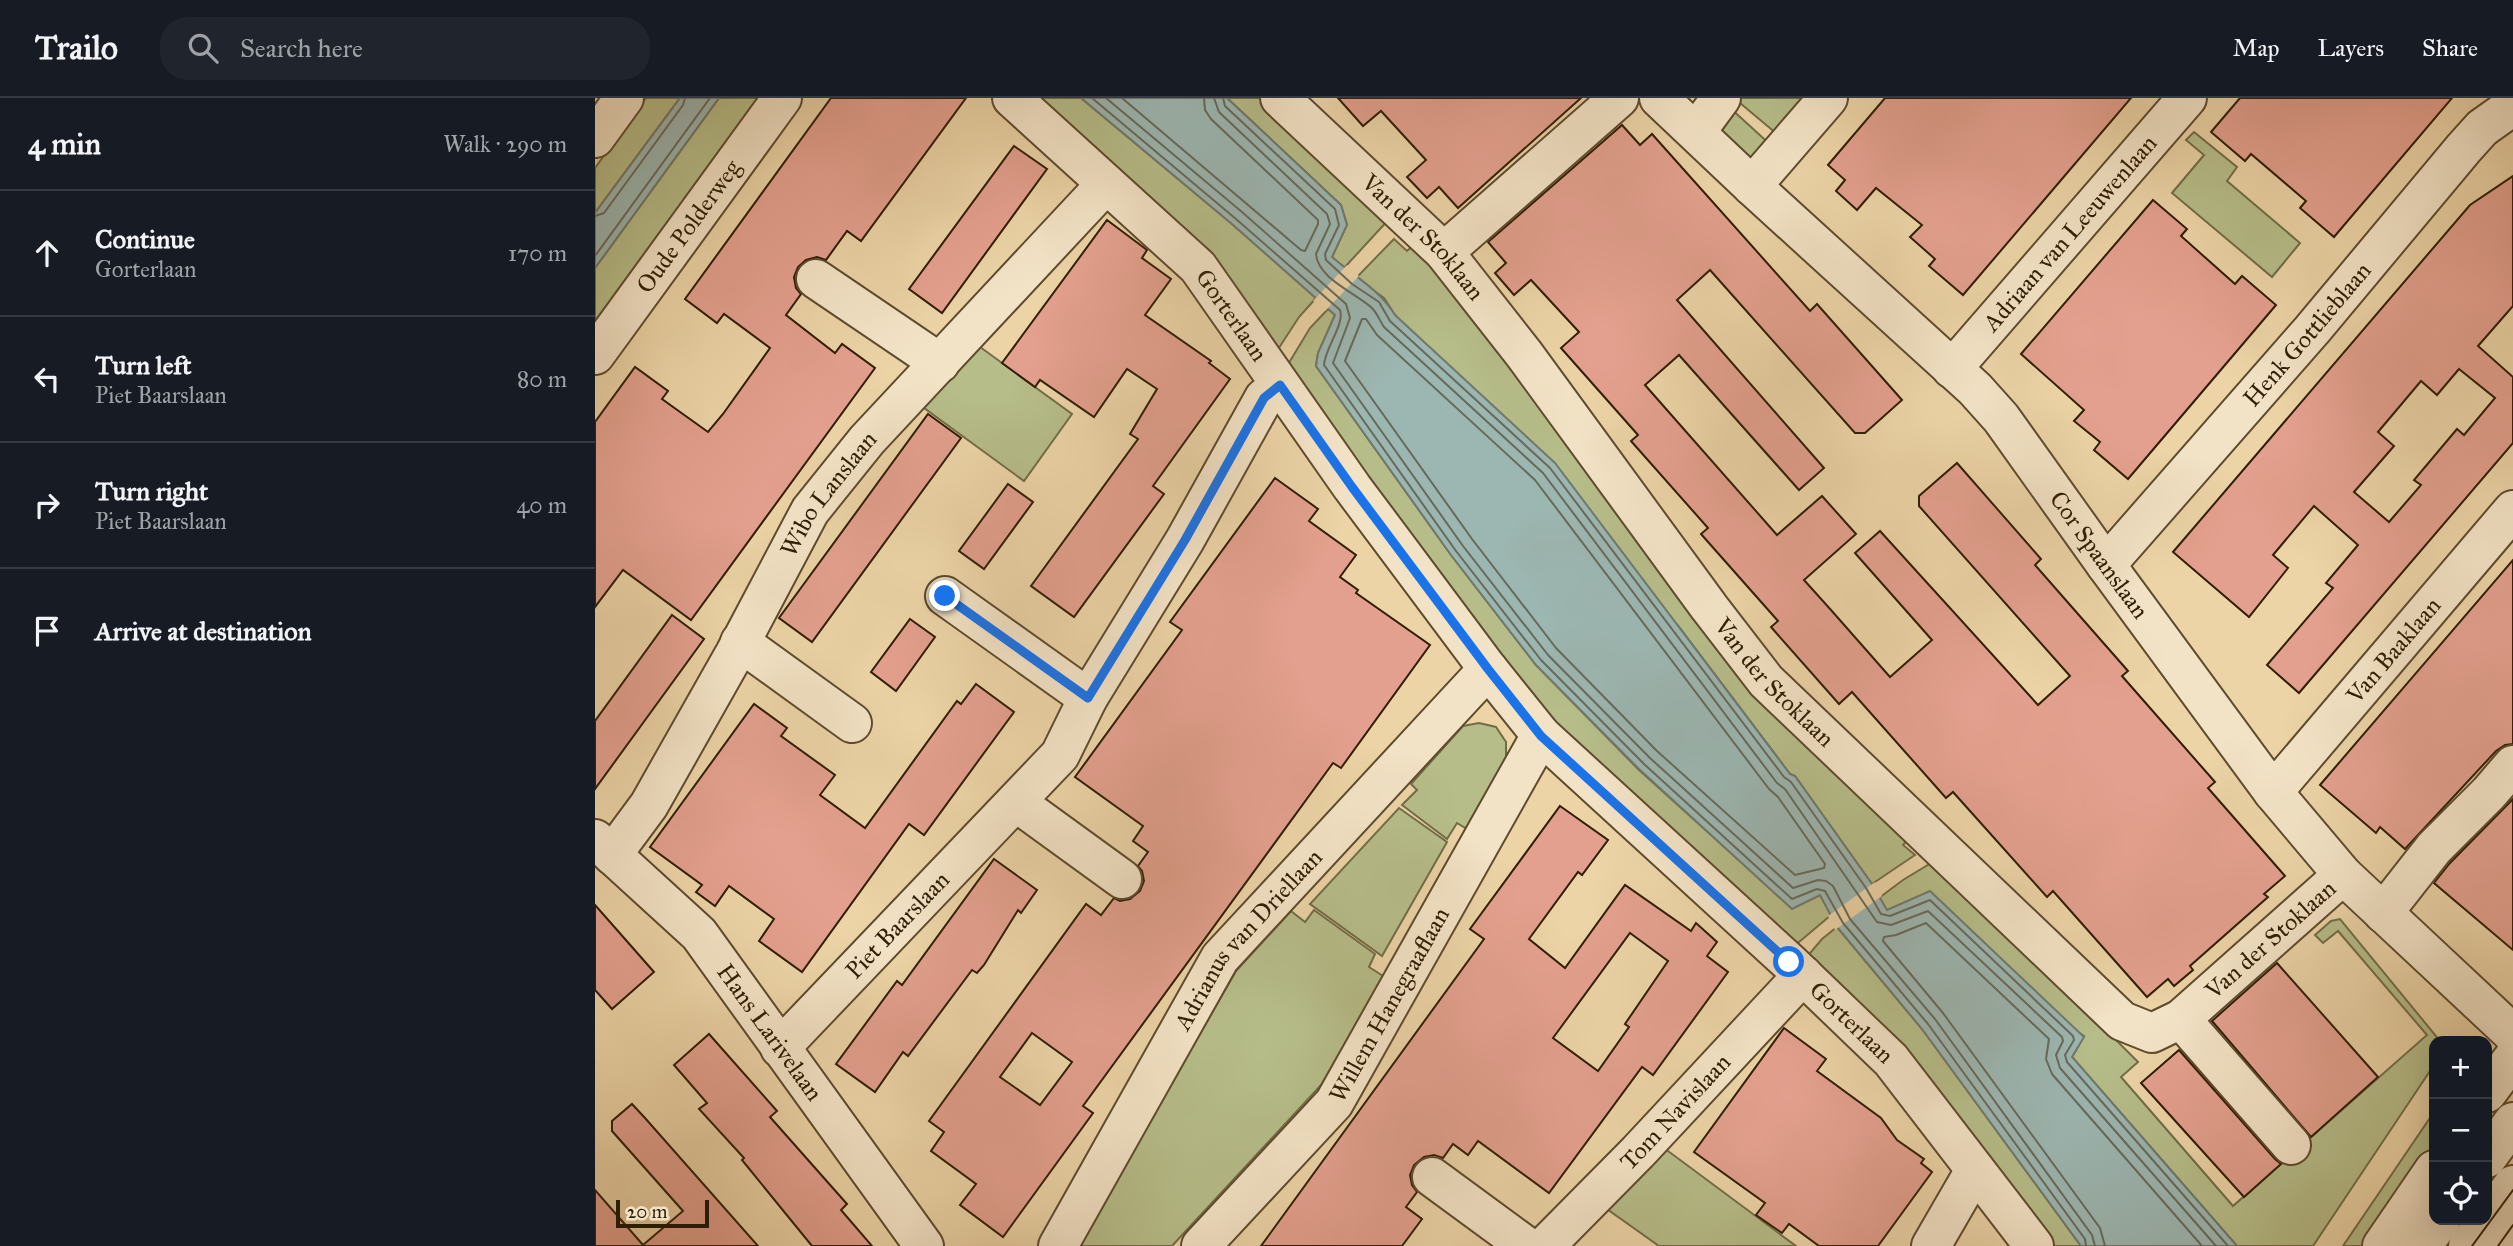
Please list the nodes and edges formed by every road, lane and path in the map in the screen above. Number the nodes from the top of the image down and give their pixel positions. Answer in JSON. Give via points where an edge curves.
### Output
{"nodes":[{"id":1,"x":624,"y":98,"type":"edge"},
{"id":2,"x":782,"y":98,"type":"edge"},
{"id":3,"x":1012,"y":98,"type":"edge"},
{"id":4,"x":1280,"y":98,"type":"edge"},
{"id":5,"x":1619,"y":98,"type":"edge"},
{"id":6,"x":1659,"y":98,"type":"edge"},
{"id":7,"x":1721,"y":98,"type":"edge"},
{"id":8,"x":1828,"y":98,"type":"edge"},
{"id":9,"x":2187,"y":98,"type":"edge"},
{"id":10,"x":2513,"y":106,"type":"edge"},
{"id":11,"x":1696,"y":132,"type":"junction"},
{"id":12,"x":595,"y":138,"type":"edge"},
{"id":13,"x":1106,"y":184,"type":"junction"},
{"id":14,"x":1752,"y":186,"type":"junction"},
{"id":15,"x":1444,"y":252,"type":"junction"},
{"id":16,"x":816,"y":279,"type":"dead end"},
{"id":17,"x":595,"y":355,"type":"edge"},
{"id":18,"x":940,"y":363,"type":"junction"},
{"id":19,"x":1952,"y":369,"type":"junction"},
{"id":20,"x":1280,"y":385,"type":"junction"},
{"id":21,"x":2513,"y":510,"type":"edge"},
{"id":22,"x":2106,"y":565,"type":"junction"},
{"id":23,"x":945,"y":596,"type":"dead end"},
{"id":24,"x":740,"y":642,"type":"junction"},
{"id":25,"x":1488,"y":669,"type":"junction"},
{"id":26,"x":1088,"y":698,"type":"junction"},
{"id":27,"x":852,"y":723,"type":"dead end"},
{"id":28,"x":1541,"y":736,"type":"junction"},
{"id":29,"x":2513,"y":765,"type":"edge"},
{"id":30,"x":2273,"y":792,"type":"junction"},
{"id":31,"x":1016,"y":803,"type":"junction"},
{"id":32,"x":604,"y":847,"type":"edge"},
{"id":33,"x":2343,"y":875,"type":"junction"},
{"id":34,"x":1122,"y":879,"type":"dead end"},
{"id":35,"x":2383,"y":913,"type":"junction"},
{"id":36,"x":1803,"y":975,"type":"junction"},
{"id":37,"x":2181,"y":1019,"type":"junction"},
{"id":38,"x":2513,"y":1034,"type":"edge"},
{"id":39,"x":780,"y":1048,"type":"junction"},
{"id":40,"x":2513,"y":1058,"type":"edge"},
{"id":41,"x":2492,"y":1086,"type":"edge"},
{"id":42,"x":2513,"y":1122,"type":"edge"},
{"id":43,"x":2291,"y":1145,"type":"dead end"},
{"id":44,"x":2492,"y":1151,"type":"edge"},
{"id":45,"x":1975,"y":1170,"type":"junction"},
{"id":46,"x":1432,"y":1177,"type":"dead end"},
{"id":47,"x":2429,"y":1177,"type":"edge"},
{"id":48,"x":2513,"y":1185,"type":"edge"},
{"id":49,"x":2437,"y":1225,"type":"edge"},
{"id":50,"x":2513,"y":1231,"type":"edge"},
{"id":51,"x":924,"y":1246,"type":"edge"},
{"id":52,"x":1058,"y":1246,"type":"edge"},
{"id":53,"x":1201,"y":1246,"type":"edge"},
{"id":54,"x":1527,"y":1246,"type":"edge"},
{"id":55,"x":1545,"y":1246,"type":"edge"},
{"id":56,"x":1931,"y":1246,"type":"edge"},
{"id":57,"x":2034,"y":1246,"type":"edge"},
{"id":58,"x":2382,"y":1246,"type":"edge"},
{"id":59,"x":2422,"y":1246,"type":"edge"},
{"id":60,"x":2468,"y":1246,"type":"edge"},
{"id":61,"x":2502,"y":1246,"type":"edge"}],
"edges":[{"from":1,"to":12,"type":"street"},
{"from":2,"to":17,"type":"street","name":"Oude Polderweg"},
{"from":3,"to":13,"type":"street","name":"Gorterlaan"},
{"from":4,"to":15,"type":"street","name":"Van der Stoklaan"},
{"from":5,"to":15,"type":"street"},
{"from":6,"to":11,"type":"street","name":"Cor Spaanslaan"},
{"from":7,"to":11,"type":"street"},
{"from":8,"to":14,"type":"street"},
{"from":9,"to":19,"type":"street","name":"Adriaan van Leeuwenlaan"},
{"from":10,"to":22,"type":"street","name":"Henk Gottlieblaan","via":[[2464,148]]},
{"from":11,"to":14,"type":"street","name":"Cor Spaanslaan"},
{"from":13,"to":18,"type":"street","name":"Wibo Lanslaan"},
{"from":13,"to":20,"type":"street","name":"Gorterlaan","via":[[1198,267]]},
{"from":14,"to":19,"type":"street","name":"Cor Spaanslaan"},
{"from":15,"to":37,"type":"street","name":"Van der Stoklaan","via":[[1766,681],[2122,1021],[2152,1033]]},
{"from":16,"to":18,"type":"street"},
{"from":18,"to":24,"type":"street","name":"Wibo Lanslaan","via":[[867,440],[810,511]]},
{"from":19,"to":22,"type":"street","name":"Cor Spaanslaan","via":[[2001,418]]},
{"from":20,"to":25,"type":"street","name":"Gorterlaan"},
{"from":20,"to":26,"type":"street","name":"Piet Baarslaan","via":[[1264,398],[1185,540]]},
{"from":21,"to":30,"type":"street","name":"Van Baaklaan"},
{"from":22,"to":30,"type":"street","name":"Cor Spaanslaan"},
{"from":23,"to":26,"type":"street"},
{"from":24,"to":27,"type":"street"},
{"from":24,"to":32,"type":"street","name":"Wibo Lanslaan","via":[[649,804]]},
{"from":25,"to":28,"type":"street","name":"Gorterlaan"},
{"from":25,"to":52,"type":"street","name":"Adrianus van Driellaan","via":[[1220,958]]},
{"from":26,"to":31,"type":"street","name":"Piet Baarslaan","via":[[1060,755]]},
{"from":28,"to":36,"type":"street","name":"Gorterlaan"},
{"from":28,"to":53,"type":"street","name":"Willem Hanegraaflaan","via":[[1335,1103]]},
{"from":29,"to":35,"type":"street","via":[[2434,848]]},
{"from":30,"to":33,"type":"street","name":"Cor Spaanslaan"},
{"from":31,"to":34,"type":"street"},
{"from":31,"to":39,"type":"street","name":"Piet Baarslaan"},
{"from":32,"to":39,"type":"street","name":"Hans Larivelaan","via":[[699,934]]},
{"from":33,"to":35,"type":"street","name":"Cor Spaanslaan"},
{"from":33,"to":37,"type":"street","name":"Van der Stoklaan"},
{"from":35,"to":38,"type":"street","name":"Cor Spaanslaan"},
{"from":36,"to":45,"type":"street","name":"Gorterlaan","via":[[1891,1060]]},
{"from":36,"to":55,"type":"street","name":"Tom Navislaan"},
{"from":37,"to":43,"type":"street"},
{"from":39,"to":51,"type":"street","name":"Hans Larivelaan"},
{"from":40,"to":41,"type":"street"},
{"from":42,"to":44,"type":"street"},
{"from":45,"to":56,"type":"street"},
{"from":45,"to":57,"type":"street","name":"Gorterlaan"},
{"from":46,"to":54,"type":"street"},
{"from":47,"to":58,"type":"street"},
{"from":48,"to":60,"type":"street"},
{"from":49,"to":59,"type":"street"},
{"from":50,"to":61,"type":"street"}]}
